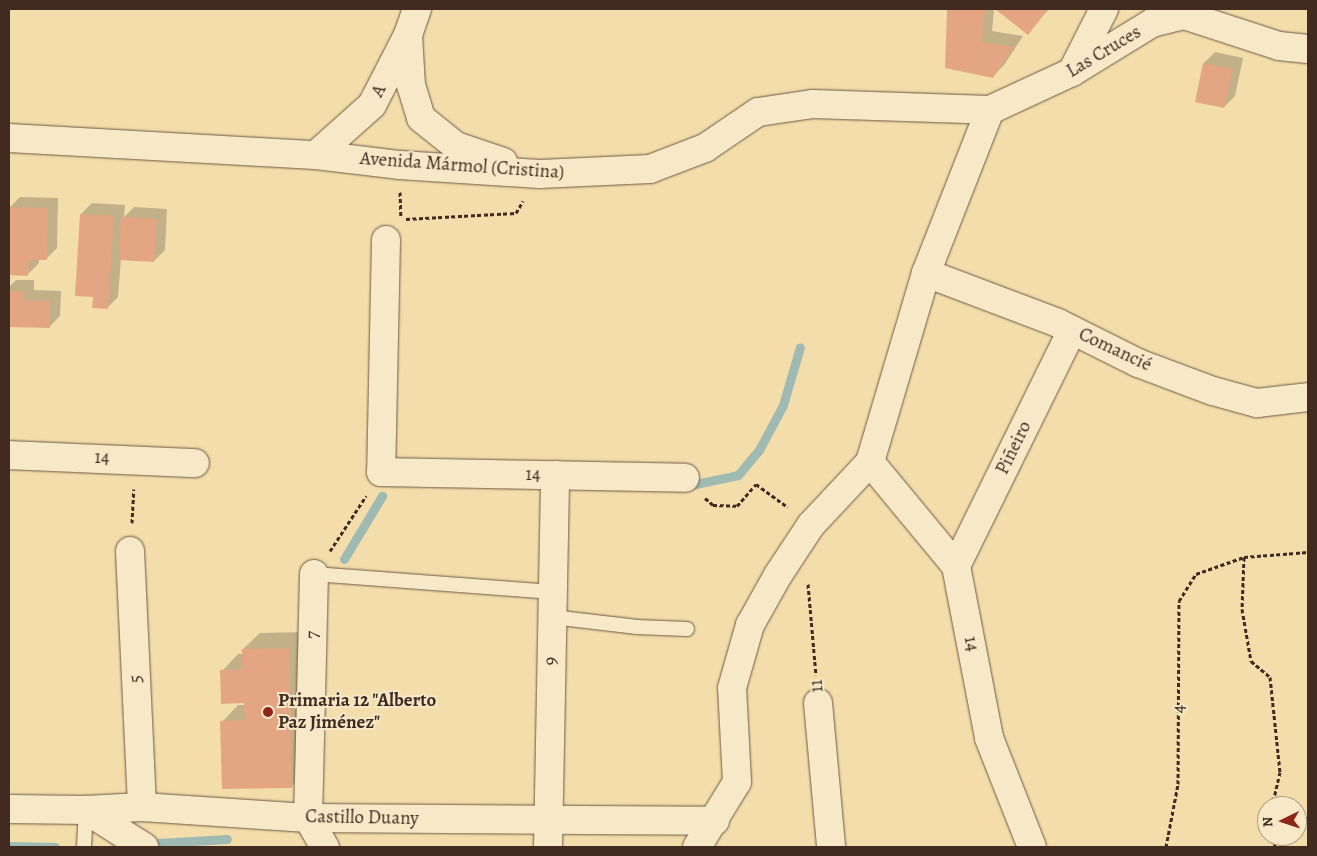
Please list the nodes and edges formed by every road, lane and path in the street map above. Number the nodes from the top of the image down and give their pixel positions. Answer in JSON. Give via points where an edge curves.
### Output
{"nodes":[{"id":1,"x":417,"y":9,"type":"edge"},
{"id":2,"x":1104,"y":9,"type":"edge"},
{"id":3,"x":408,"y":35,"type":"junction"},
{"id":4,"x":1308,"y":49,"type":"edge"},
{"id":5,"x":1072,"y":72,"type":"junction"},
{"id":6,"x":990,"y":110,"type":"junction"},
{"id":7,"x":9,"y":138,"type":"edge"},
{"id":8,"x":316,"y":155,"type":"junction"},
{"id":9,"x":540,"y":174,"type":"junction"},
{"id":10,"x":516,"y":213,"type":"dead end"},
{"id":11,"x":386,"y":240,"type":"joint"},
{"id":12,"x":926,"y":274,"type":"junction"},
{"id":13,"x":1072,"y":330,"type":"junction"},
{"id":14,"x":1308,"y":397,"type":"edge"},
{"id":15,"x":9,"y":456,"type":"edge"},
{"id":16,"x":136,"y":459,"type":"junction"},
{"id":17,"x":870,"y":462,"type":"junction"},
{"id":18,"x":195,"y":463,"type":"dead end"},
{"id":19,"x":381,"y":472,"type":"junction"},
{"id":20,"x":555,"y":475,"type":"junction"},
{"id":21,"x":685,"y":478,"type":"dead end"},
{"id":22,"x":713,"y":505,"type":"dead end"},
{"id":23,"x":812,"y":525,"type":"junction"},
{"id":24,"x":130,"y":551,"type":"joint"},
{"id":25,"x":1308,"y":552,"type":"edge"},
{"id":26,"x":1244,"y":556,"type":"junction"},
{"id":27,"x":956,"y":566,"type":"junction"},
{"id":28,"x":314,"y":574,"type":"junction"},
{"id":29,"x":808,"y":577,"type":"dead end"},
{"id":30,"x":552,"y":605,"type":"junction"},
{"id":31,"x":687,"y":629,"type":"dead end"},
{"id":32,"x":818,"y":703,"type":"joint"},
{"id":33,"x":1274,"y":796,"type":"edge"},
{"id":34,"x":142,"y":807,"type":"junction"},
{"id":35,"x":9,"y":809,"type":"edge"},
{"id":36,"x":86,"y":810,"type":"junction"},
{"id":37,"x":308,"y":818,"type":"junction"},
{"id":38,"x":548,"y":819,"type":"junction"},
{"id":39,"x":715,"y":821,"type":"junction"},
{"id":40,"x":84,"y":847,"type":"edge"},
{"id":41,"x":144,"y":847,"type":"edge"},
{"id":42,"x":325,"y":847,"type":"edge"},
{"id":43,"x":548,"y":847,"type":"edge"},
{"id":44,"x":697,"y":847,"type":"edge"},
{"id":45,"x":831,"y":847,"type":"edge"},
{"id":46,"x":1032,"y":847,"type":"edge"},
{"id":47,"x":1166,"y":847,"type":"edge"}],
"edges":[{"from":1,"to":3,"type":"street","name":"A"},
{"from":2,"to":5,"type":"street"},
{"from":3,"to":8,"type":"street","name":"A","via":[[372,105]]},
{"from":3,"to":9,"type":"street","via":[[411,85],[421,118],[456,146]]},
{"from":4,"to":5,"type":"street","name":"Las Cruces","via":[[1279,46],[1184,15],[1152,23]]},
{"from":5,"to":6,"type":"street","name":"Las Cruces"},
{"from":6,"to":9,"type":"street","name":"Avenida Mármol (Cristina)","via":[[804,105],[758,112],[705,148],[650,168]]},
{"from":6,"to":12,"type":"street"},
{"from":7,"to":8,"type":"street","name":"Avenida Mármol (Cristina)"},
{"from":8,"to":9,"type":"street","name":"Avenida Mármol (Cristina)"},
{"from":10,"to":11,"type":"path","via":[[401,219]]},
{"from":11,"to":19,"type":"street"},
{"from":12,"to":13,"type":"street","name":"Comancié"},
{"from":12,"to":17,"type":"street"},
{"from":13,"to":14,"type":"street","name":"Comancié","via":[[1138,363],[1245,401],[1257,403]]},
{"from":13,"to":27,"type":"street","name":"Piñeiro"},
{"from":15,"to":16,"type":"street","name":"14"},
{"from":16,"to":18,"type":"street","name":"14"},
{"from":16,"to":24,"type":"path"},
{"from":17,"to":23,"type":"street"},
{"from":17,"to":27,"type":"street","name":"14"},
{"from":19,"to":20,"type":"street","name":"14"},
{"from":19,"to":28,"type":"path"},
{"from":20,"to":21,"type":"street","name":"14"},
{"from":20,"to":30,"type":"street","name":"9"},
{"from":22,"to":23,"type":"path","via":[[737,506],[756,484]]},
{"from":23,"to":39,"type":"street","via":[[778,575],[750,625],[732,688],[737,782]]},
{"from":24,"to":34,"type":"street","name":"5"},
{"from":25,"to":26,"type":"path"},
{"from":26,"to":33,"type":"path","via":[[1242,609],[1251,661],[1270,677],[1280,772]]},
{"from":26,"to":47,"type":"path","name":"4","via":[[1196,574],[1179,601],[1178,784]]},
{"from":27,"to":46,"type":"street","name":"14","via":[[989,738]]},
{"from":28,"to":30,"type":"lane"},
{"from":28,"to":37,"type":"street","name":"7"},
{"from":29,"to":32,"type":"path","name":"11"},
{"from":30,"to":31,"type":"lane","via":[[637,627]]},
{"from":30,"to":38,"type":"street","name":"9"},
{"from":32,"to":45,"type":"street","name":"11"},
{"from":34,"to":36,"type":"street","name":"Castillo Duany"},
{"from":34,"to":37,"type":"street","name":"Castillo Duany"},
{"from":35,"to":36,"type":"street","name":"Castillo Duany"},
{"from":36,"to":40,"type":"lane"},
{"from":36,"to":41,"type":"street"},
{"from":37,"to":38,"type":"street","name":"Castillo Duany"},
{"from":37,"to":42,"type":"street"},
{"from":38,"to":39,"type":"street","name":"Castillo Duany"},
{"from":38,"to":43,"type":"street","name":"9"},
{"from":39,"to":44,"type":"street"}]}
